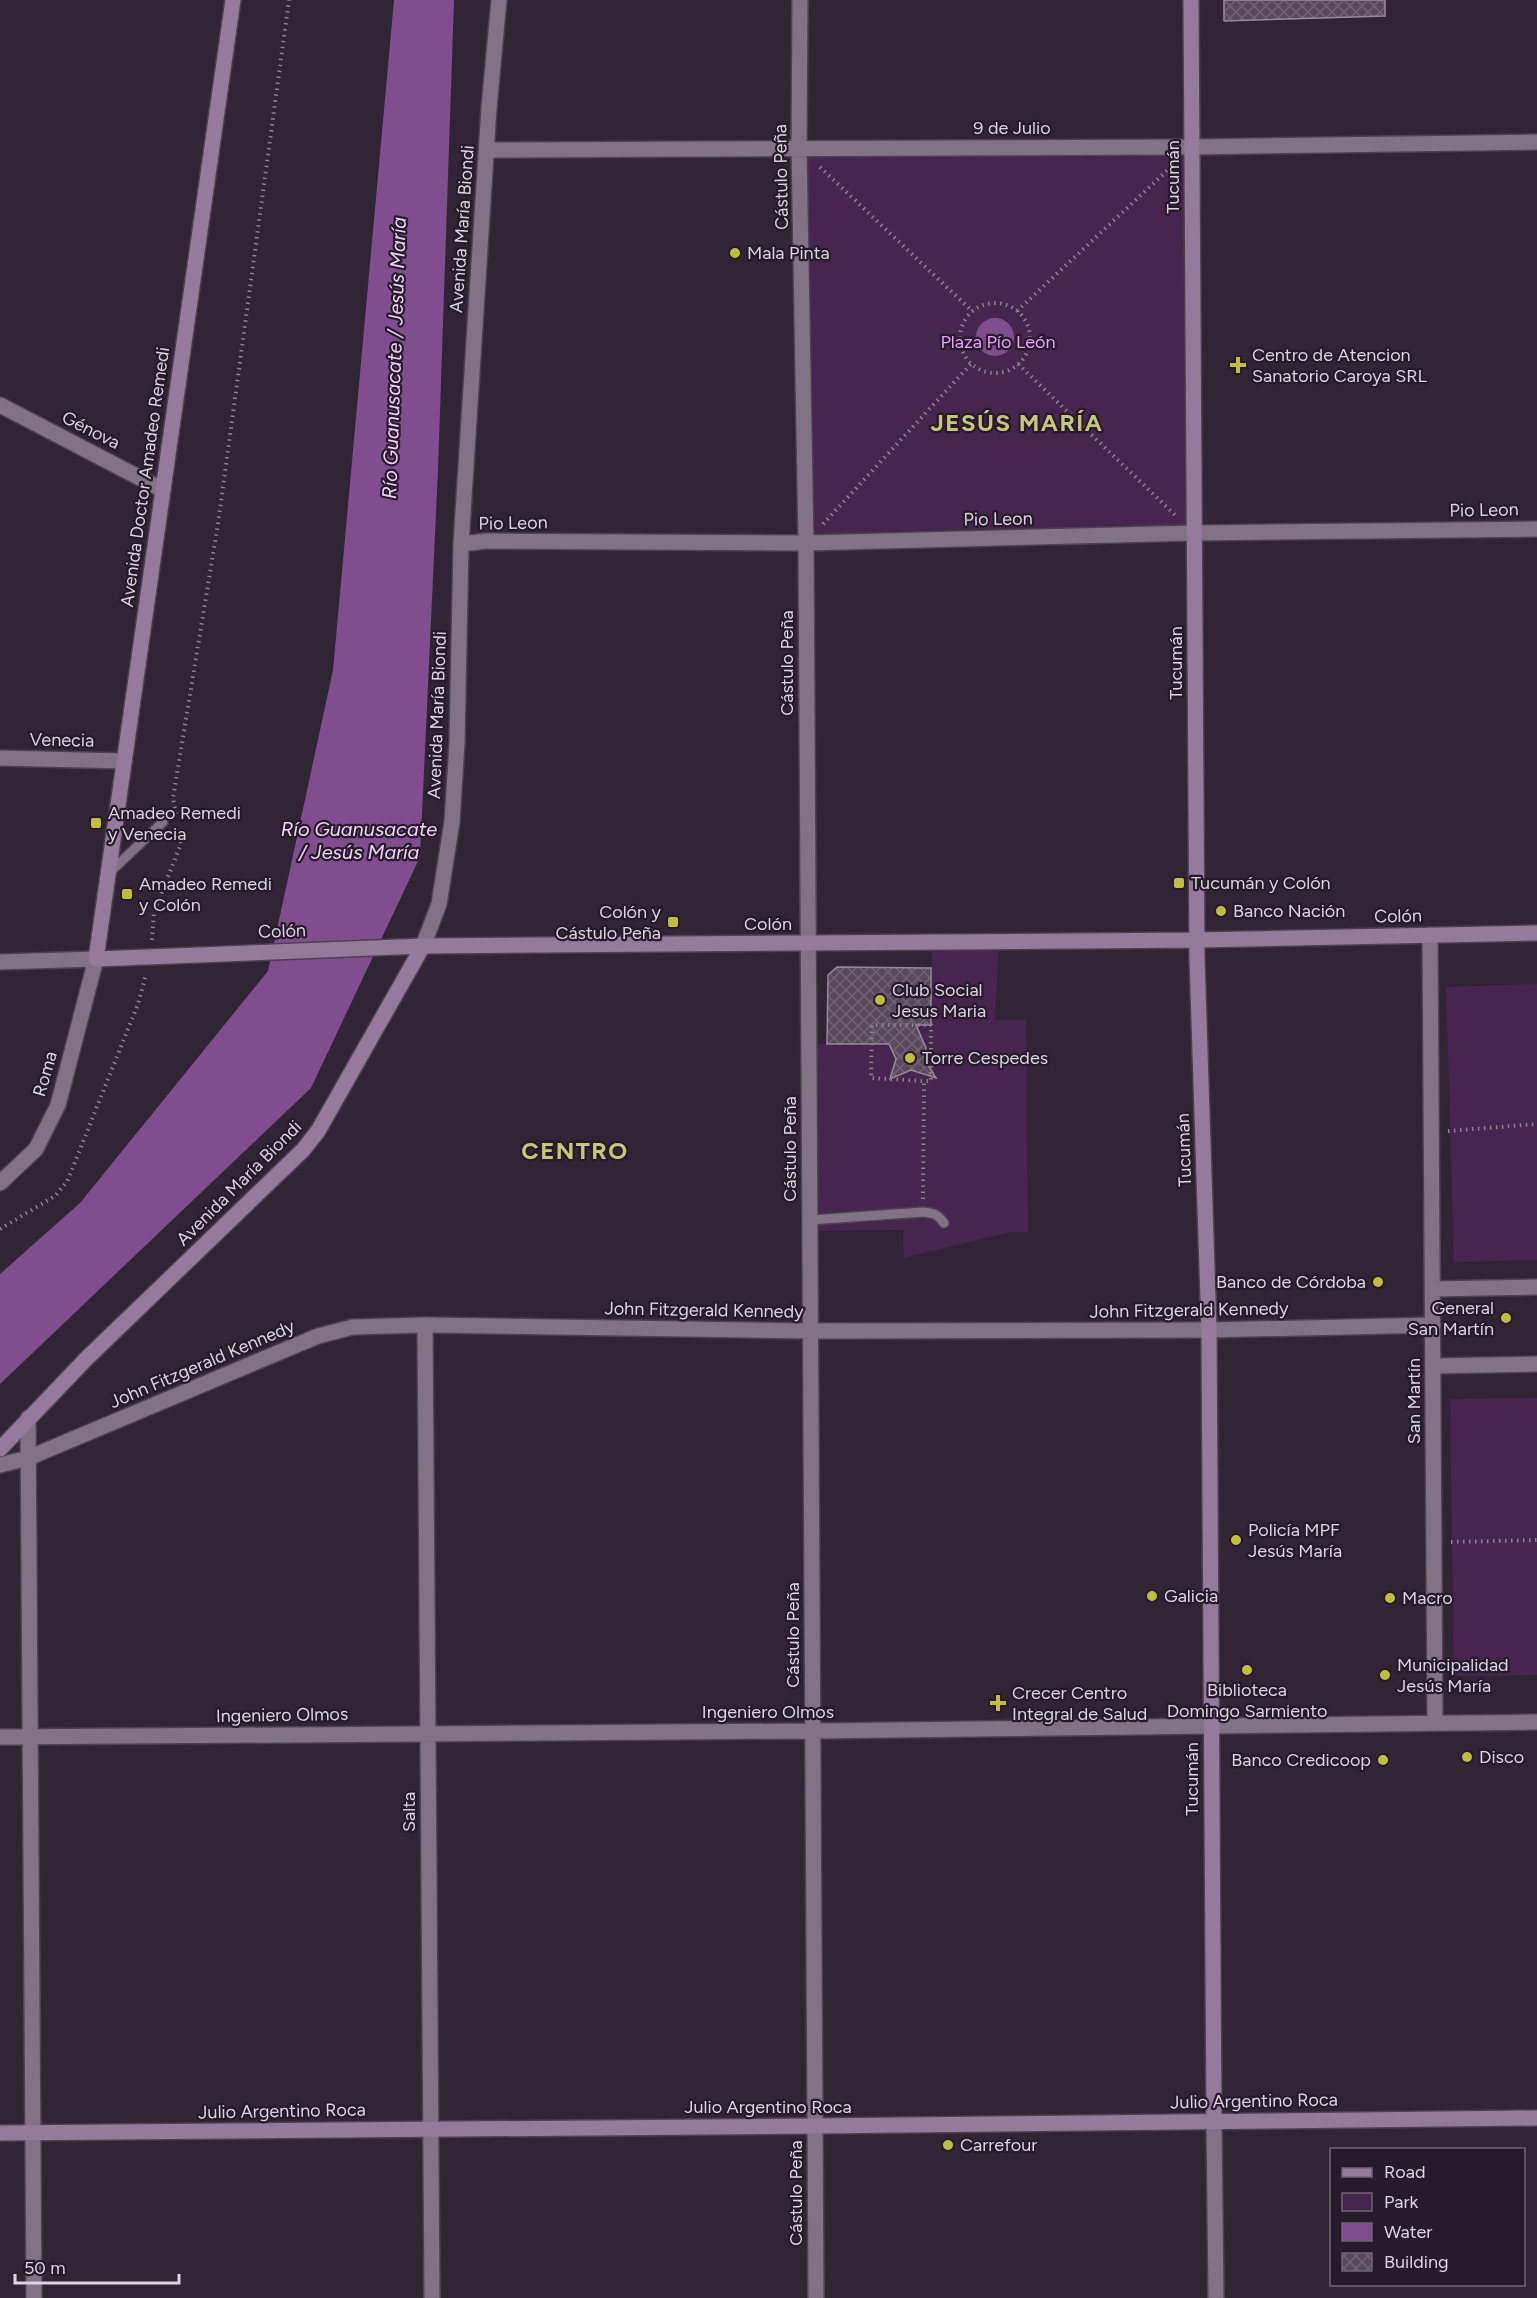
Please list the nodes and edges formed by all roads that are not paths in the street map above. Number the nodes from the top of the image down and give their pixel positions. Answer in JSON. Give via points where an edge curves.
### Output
{"nodes":[{"id":1,"x":233,"y":0,"type":"edge"},
{"id":2,"x":499,"y":0,"type":"edge"},
{"id":3,"x":800,"y":0,"type":"edge"},
{"id":4,"x":1191,"y":0,"type":"edge"},
{"id":5,"x":1537,"y":142,"type":"edge"},
{"id":6,"x":799,"y":147,"type":"junction"},
{"id":7,"x":1192,"y":147,"type":"junction"},
{"id":8,"x":487,"y":150,"type":"junction"},
{"id":9,"x":0,"y":405,"type":"edge"},
{"id":10,"x":163,"y":490,"type":"junction"},
{"id":11,"x":1537,"y":529,"type":"edge"},
{"id":12,"x":1194,"y":533,"type":"junction"},
{"id":13,"x":806,"y":543,"type":"junction"},
{"id":14,"x":461,"y":544,"type":"junction"},
{"id":15,"x":0,"y":758,"type":"edge"},
{"id":16,"x":124,"y":760,"type":"junction"},
{"id":17,"x":162,"y":822,"type":"dead end"},
{"id":18,"x":109,"y":873,"type":"junction"},
{"id":19,"x":1537,"y":933,"type":"edge"},
{"id":20,"x":1430,"y":935,"type":"junction"},
{"id":21,"x":1197,"y":940,"type":"junction"},
{"id":22,"x":808,"y":943,"type":"junction"},
{"id":23,"x":423,"y":946,"type":"junction"},
{"id":24,"x":96,"y":959,"type":"junction"},
{"id":25,"x":0,"y":962,"type":"edge"},
{"id":26,"x":0,"y":1183,"type":"edge"},
{"id":27,"x":810,"y":1220,"type":"junction"},
{"id":28,"x":944,"y":1223,"type":"dead end"},
{"id":29,"x":1537,"y":1287,"type":"edge"},
{"id":30,"x":1433,"y":1289,"type":"junction"},
{"id":31,"x":425,"y":1325,"type":"junction"},
{"id":32,"x":1433,"y":1325,"type":"junction"},
{"id":33,"x":1209,"y":1330,"type":"junction"},
{"id":34,"x":810,"y":1331,"type":"junction"},
{"id":35,"x":1537,"y":1364,"type":"edge"},
{"id":36,"x":1433,"y":1366,"type":"junction"},
{"id":37,"x":28,"y":1418,"type":"junction"},
{"id":38,"x":0,"y":1449,"type":"edge"},
{"id":39,"x":28,"y":1458,"type":"junction"},
{"id":40,"x":0,"y":1465,"type":"edge"},
{"id":41,"x":1537,"y":1722,"type":"edge"},
{"id":42,"x":1436,"y":1723,"type":"junction"},
{"id":43,"x":1212,"y":1725,"type":"junction"},
{"id":44,"x":813,"y":1731,"type":"junction"},
{"id":45,"x":428,"y":1733,"type":"junction"},
{"id":46,"x":0,"y":1737,"type":"edge"},
{"id":47,"x":30,"y":1737,"type":"junction"},
{"id":48,"x":1537,"y":2118,"type":"edge"},
{"id":49,"x":1214,"y":2121,"type":"junction"},
{"id":50,"x":815,"y":2126,"type":"junction"},
{"id":51,"x":430,"y":2129,"type":"junction"},
{"id":52,"x":33,"y":2132,"type":"junction"},
{"id":53,"x":0,"y":2133,"type":"edge"},
{"id":54,"x":34,"y":2298,"type":"edge"},
{"id":55,"x":432,"y":2298,"type":"edge"},
{"id":56,"x":816,"y":2298,"type":"edge"},
{"id":57,"x":1216,"y":2298,"type":"edge"}],
"edges":[{"from":1,"to":10,"type":"street","name":"Avenida Doctor Amadeo Remedi"},
{"from":2,"to":8,"type":"street","name":"Avenida María Biondi"},
{"from":3,"to":6,"type":"street","name":"Cástulo Peña"},
{"from":4,"to":7,"type":"street","name":"Tucumán"},
{"from":5,"to":7,"type":"street","name":"9 de Julio"},
{"from":6,"to":7,"type":"street","name":"9 de Julio"},
{"from":6,"to":8,"type":"street","name":"9 de Julio"},
{"from":6,"to":13,"type":"street","name":"Cástulo Peña"},
{"from":7,"to":12,"type":"street","name":"Tucumán"},
{"from":8,"to":14,"type":"street","name":"Avenida María Biondi"},
{"from":9,"to":10,"type":"street","name":"Génova"},
{"from":10,"to":16,"type":"street","name":"Avenida Doctor Amadeo Remedi"},
{"from":11,"to":12,"type":"street","name":"Pio Leon"},
{"from":12,"to":13,"type":"street","name":"Pio Leon"},
{"from":12,"to":21,"type":"street","name":"Tucumán"},
{"from":13,"to":14,"type":"street","name":"Pio Leon"},
{"from":13,"to":22,"type":"street","name":"Cástulo Peña"},
{"from":14,"to":23,"type":"street","name":"Avenida María Biondi","via":[[452,822],[439,904]]},
{"from":15,"to":16,"type":"street","name":"Venecia"},
{"from":16,"to":18,"type":"street","name":"Avenida Doctor Amadeo Remedi"},
{"from":17,"to":18,"type":"lane"},
{"from":18,"to":24,"type":"street","name":"Avenida Doctor Amadeo Remedi"},
{"from":19,"to":20,"type":"street","name":"Colón"},
{"from":20,"to":21,"type":"street","name":"Colón"},
{"from":20,"to":30,"type":"street","name":"San Martín"},
{"from":21,"to":22,"type":"street","name":"Colón"},
{"from":21,"to":33,"type":"street","name":"Tucumán"},
{"from":22,"to":23,"type":"street","name":"Colón"},
{"from":22,"to":27,"type":"street","name":"Cástulo Peña"},
{"from":23,"to":24,"type":"street","name":"Colón"},
{"from":23,"to":37,"type":"street","name":"Avenida María Biondi","via":[[318,1131],[303,1150]]},
{"from":24,"to":25,"type":"street","name":"Colón"},
{"from":24,"to":26,"type":"street","name":"Roma","via":[[57,1105],[36,1149]]},
{"from":27,"to":28,"type":"lane","via":[[923,1212],[933,1213]]},
{"from":27,"to":34,"type":"street","name":"Cástulo Peña"},
{"from":29,"to":30,"type":"street"},
{"from":30,"to":32,"type":"street","name":"San Martín"},
{"from":31,"to":34,"type":"street","name":"John Fitzgerald Kennedy"},
{"from":31,"to":39,"type":"street","name":"John Fitzgerald Kennedy","via":[[353,1327],[318,1336]]},
{"from":31,"to":45,"type":"street","name":"Salta"},
{"from":32,"to":33,"type":"street","name":"John Fitzgerald Kennedy"},
{"from":32,"to":36,"type":"street","name":"San Martín"},
{"from":33,"to":34,"type":"street","name":"John Fitzgerald Kennedy"},
{"from":33,"to":43,"type":"street","name":"Tucumán"},
{"from":34,"to":44,"type":"street","name":"Cástulo Peña"},
{"from":35,"to":36,"type":"street"},
{"from":36,"to":42,"type":"street","name":"San Martín"},
{"from":37,"to":38,"type":"street","name":"Avenida María Biondi"},
{"from":37,"to":39,"type":"street"},
{"from":39,"to":40,"type":"street","name":"John Fitzgerald Kennedy"},
{"from":39,"to":47,"type":"street"},
{"from":41,"to":42,"type":"street","name":"Ingeniero Olmos"},
{"from":42,"to":43,"type":"street","name":"Ingeniero Olmos"},
{"from":43,"to":44,"type":"street","name":"Ingeniero Olmos"},
{"from":43,"to":49,"type":"street","name":"Tucumán"},
{"from":44,"to":45,"type":"street","name":"Ingeniero Olmos"},
{"from":44,"to":50,"type":"street","name":"Cástulo Peña"},
{"from":45,"to":47,"type":"street","name":"Ingeniero Olmos"},
{"from":45,"to":51,"type":"street","name":"Salta"},
{"from":46,"to":47,"type":"street","name":"Ingeniero Olmos"},
{"from":47,"to":52,"type":"street"},
{"from":48,"to":49,"type":"street","name":"Julio Argentino Roca"},
{"from":49,"to":50,"type":"street","name":"Julio Argentino Roca"},
{"from":49,"to":57,"type":"street","name":"Tucumán"},
{"from":50,"to":51,"type":"street","name":"Julio Argentino Roca"},
{"from":50,"to":56,"type":"street","name":"Cástulo Peña"},
{"from":51,"to":52,"type":"street","name":"Julio Argentino Roca"},
{"from":51,"to":55,"type":"street","name":"Salta"},
{"from":52,"to":53,"type":"street","name":"Julio Argentino Roca"},
{"from":52,"to":54,"type":"street"}]}
